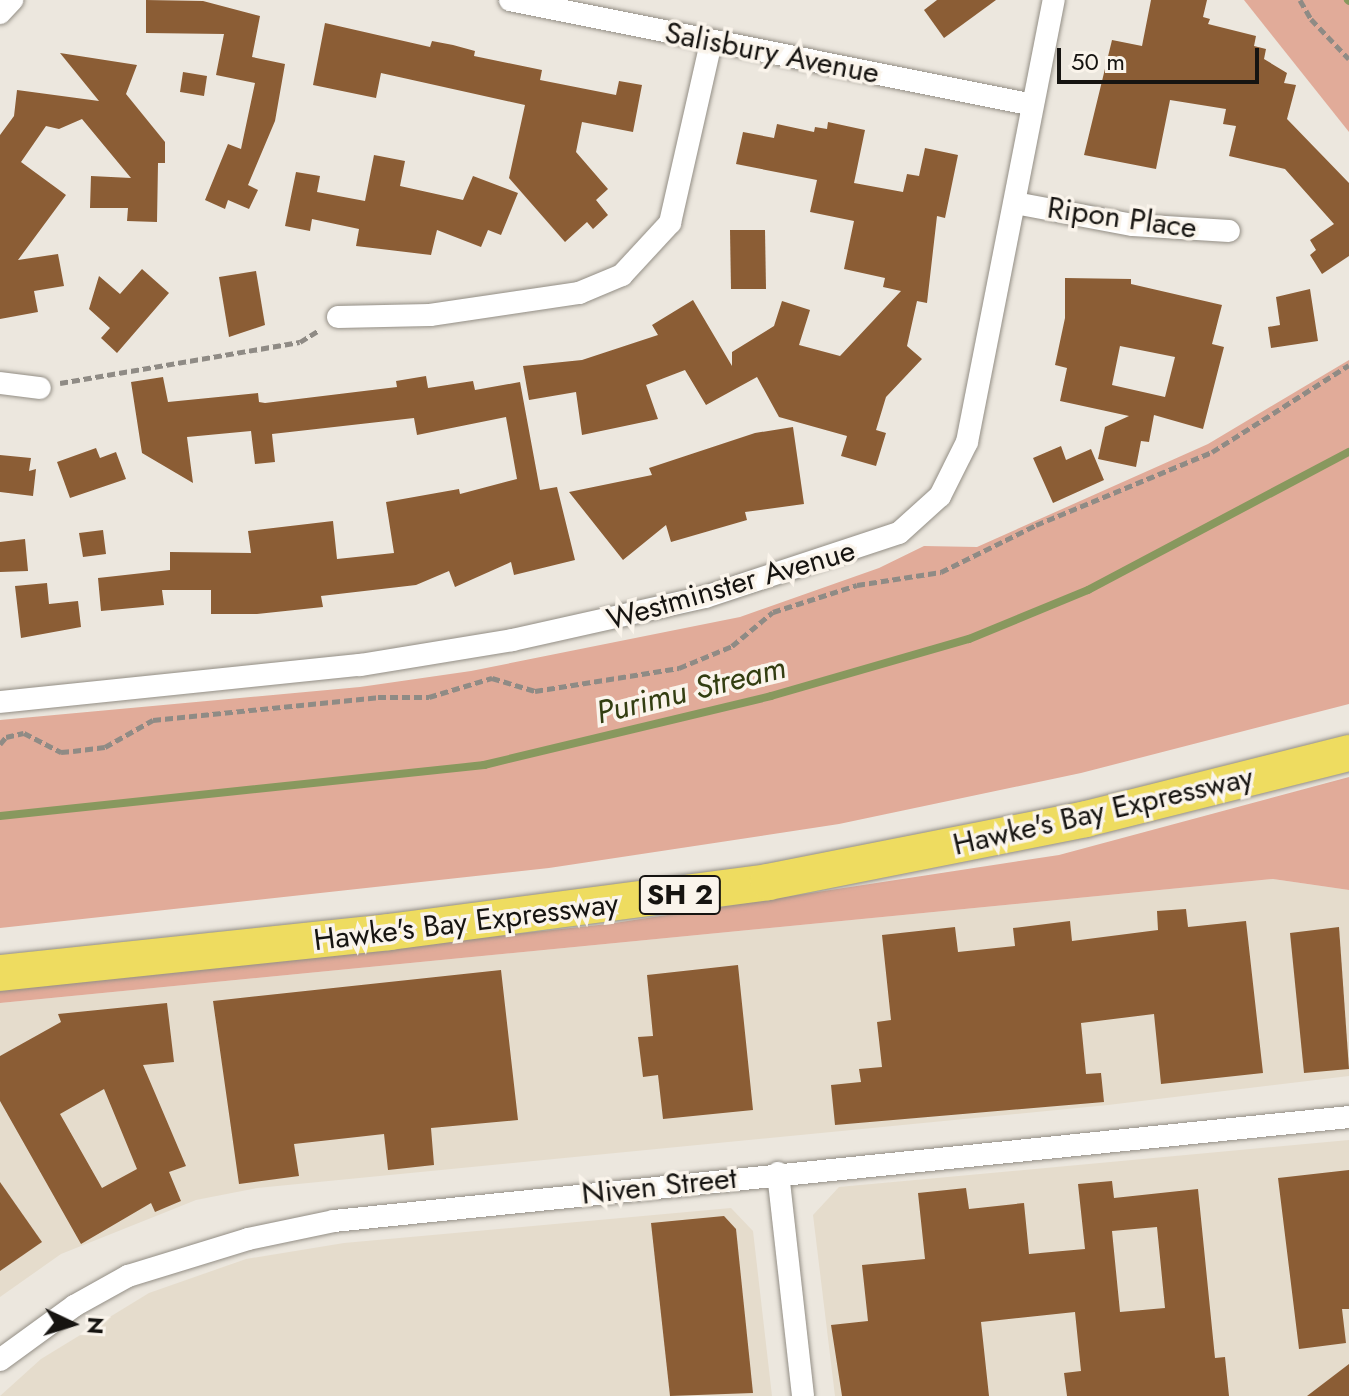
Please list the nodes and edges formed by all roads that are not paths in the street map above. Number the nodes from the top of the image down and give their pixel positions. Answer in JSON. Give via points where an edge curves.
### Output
{"nodes":[{"id":1,"x":12,"y":0,"type":"edge"},
{"id":2,"x":510,"y":0,"type":"edge"},
{"id":3,"x":1054,"y":0,"type":"edge"},
{"id":4,"x":0,"y":13,"type":"edge"},
{"id":5,"x":711,"y":42,"type":"junction"},
{"id":6,"x":1033,"y":105,"type":"junction"},
{"id":7,"x":1015,"y":203,"type":"junction"},
{"id":8,"x":1229,"y":231,"type":"dead end"},
{"id":9,"x":338,"y":317,"type":"road end"},
{"id":10,"x":0,"y":383,"type":"edge"},
{"id":11,"x":40,"y":388,"type":"road end"},
{"id":12,"x":0,"y":702,"type":"edge"},
{"id":13,"x":1349,"y":732,"type":"edge"},
{"id":14,"x":1349,"y":753,"type":"edge"},
{"id":15,"x":0,"y":954,"type":"edge"},
{"id":16,"x":0,"y":973,"type":"edge"},
{"id":17,"x":1349,"y":1117,"type":"edge"},
{"id":18,"x":778,"y":1173,"type":"junction"},
{"id":19,"x":0,"y":1360,"type":"edge"},
{"id":20,"x":803,"y":1396,"type":"edge"}],
"edges":[{"from":1,"to":4,"type":"street"},
{"from":2,"to":5,"type":"street","name":"Salisbury Avenue"},
{"from":3,"to":6,"type":"street","name":"Westminster Avenue"},
{"from":5,"to":6,"type":"street","name":"Salisbury Avenue"},
{"from":5,"to":9,"type":"street","via":[[670,223],[622,275],[579,293],[445,313]]},
{"from":6,"to":7,"type":"street","name":"Westminster Avenue"},
{"from":7,"to":8,"type":"street","name":"Ripon Place","via":[[1133,225]]},
{"from":7,"to":12,"type":"street","name":"Westminster Avenue","via":[[967,442],[940,496],[899,533],[705,597],[540,635],[360,665]]},
{"from":10,"to":11,"type":"street"},
{"from":13,"to":15,"type":"highway","name":"Hawke's Bay Expressway","number":"SH 2","via":[[1179,775],[716,868],[570,890]]},
{"from":14,"to":16,"type":"highway","name":"Hawke's Bay Expressway","number":"SH 2","via":[[1086,819],[768,882],[389,932]]},
{"from":17,"to":18,"type":"street","name":"Niven Street"},
{"from":18,"to":19,"type":"street","name":"Niven Street","via":[[334,1221],[248,1239],[128,1276],[74,1306]]},
{"from":18,"to":20,"type":"street"}]}
